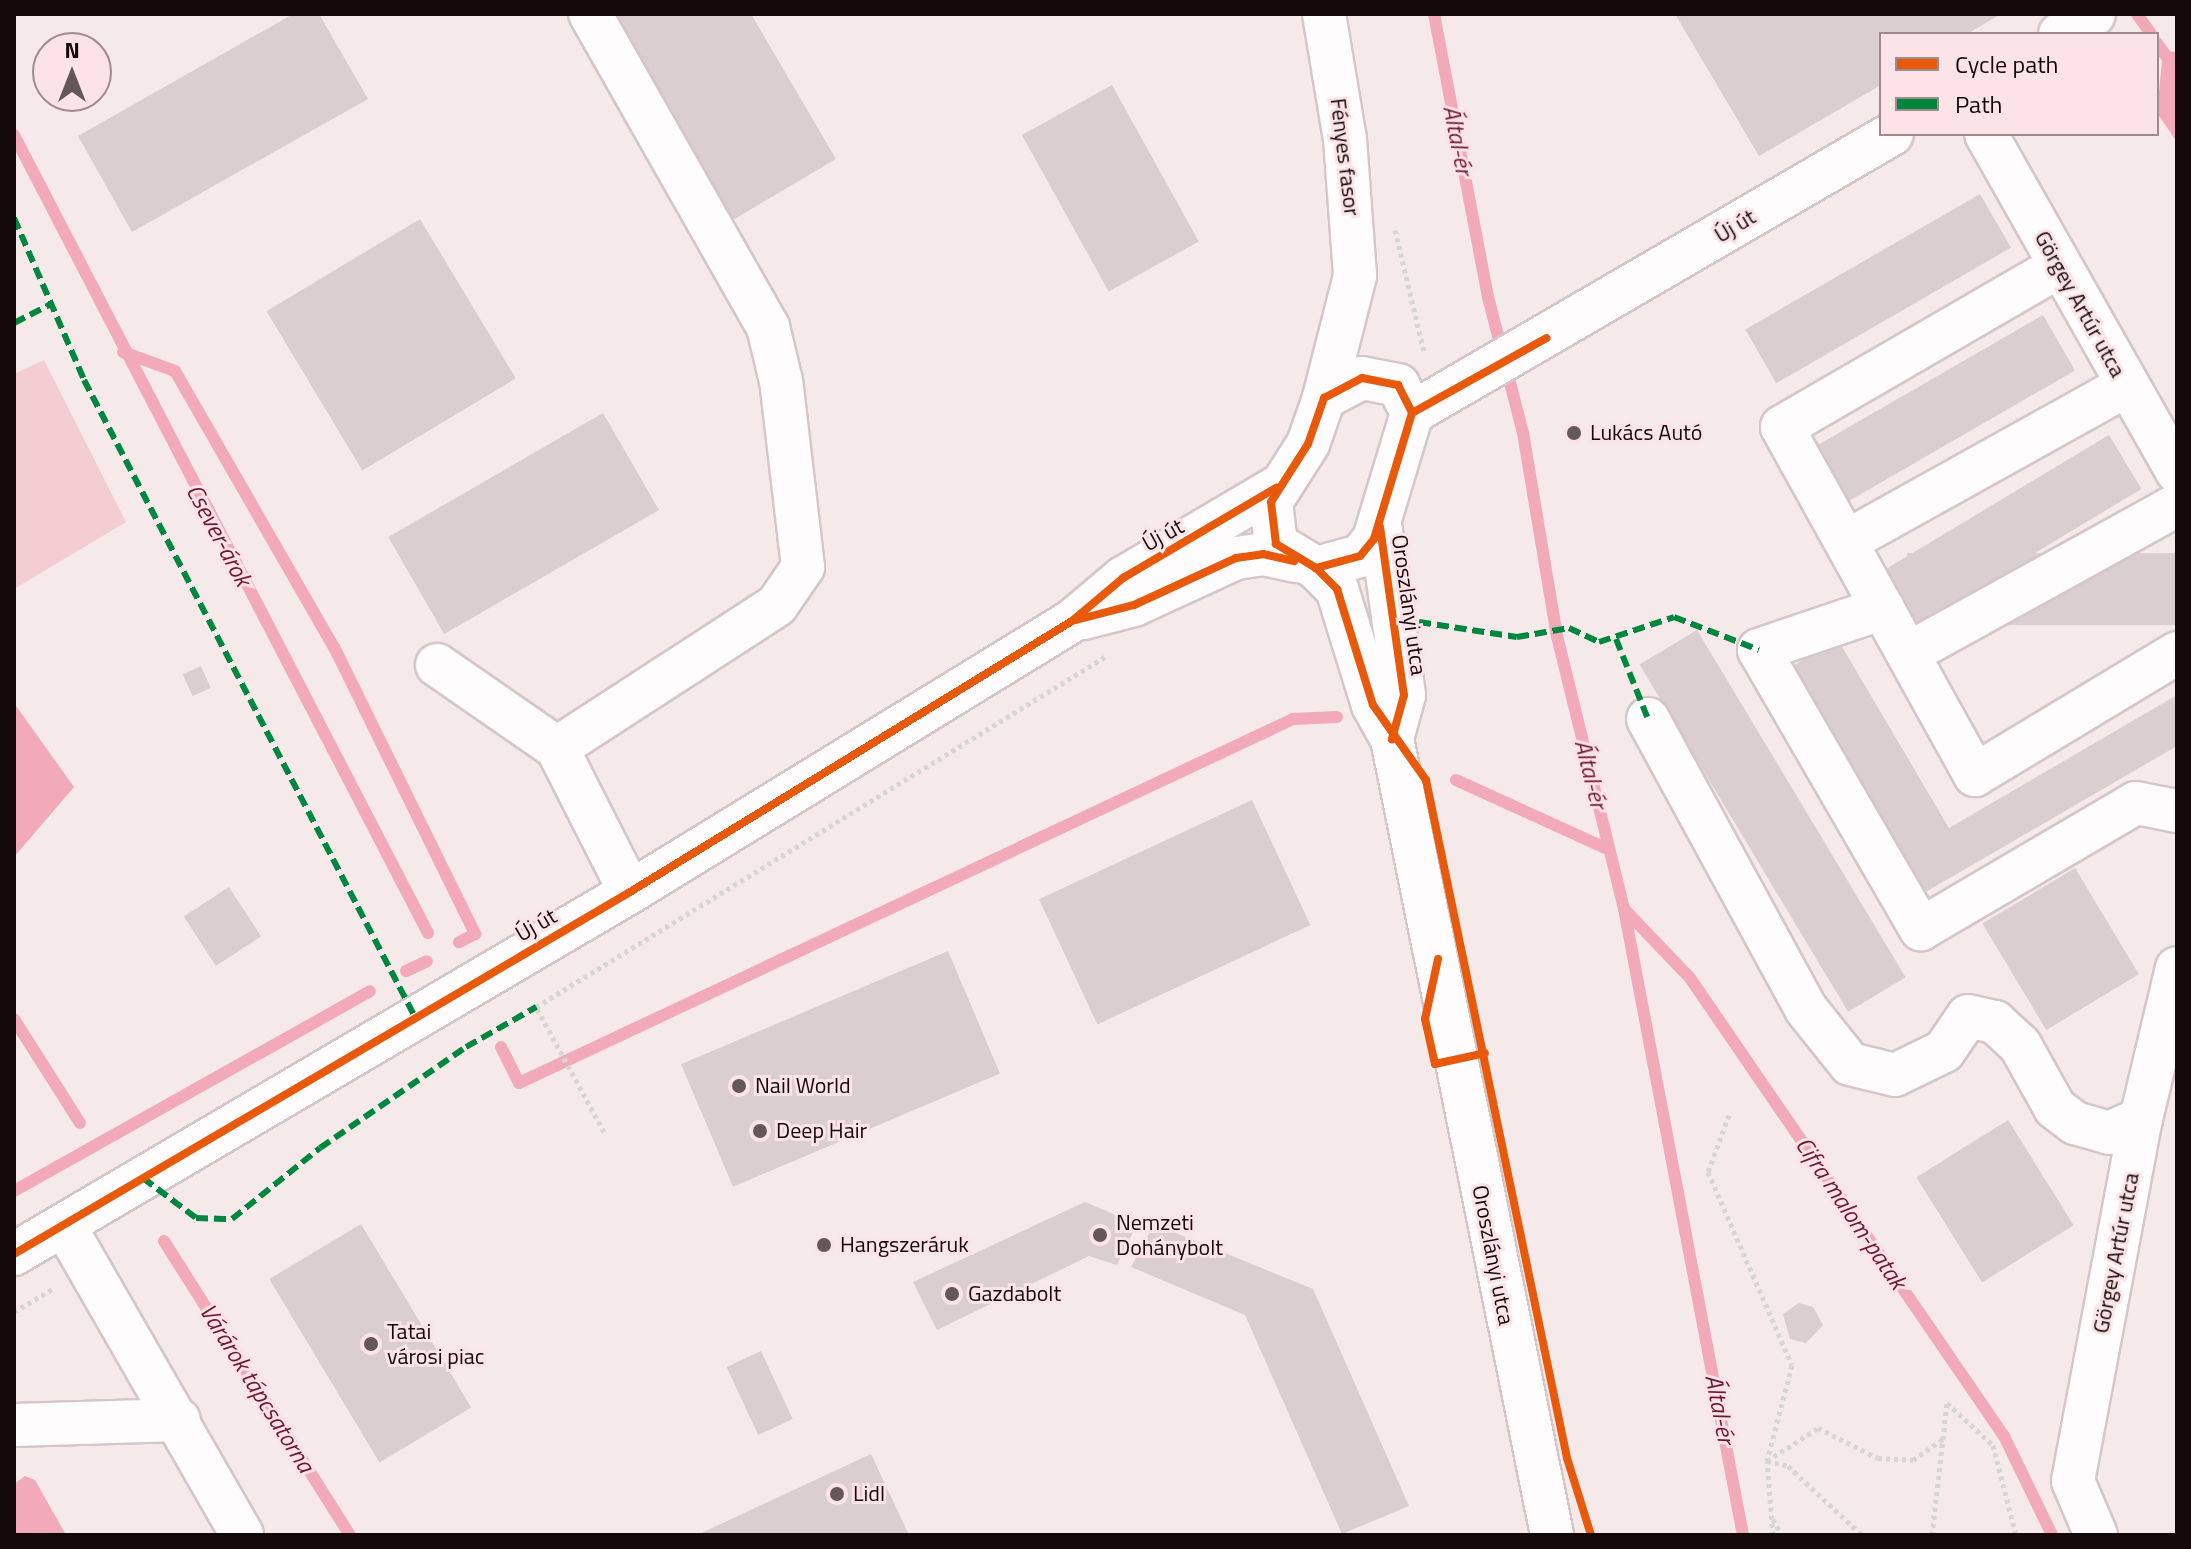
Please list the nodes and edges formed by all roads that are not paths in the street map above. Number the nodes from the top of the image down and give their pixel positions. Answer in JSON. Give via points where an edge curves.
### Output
{"nodes":[{"id":1,"x":590,"y":14,"type":"edge"},
{"id":2,"x":1324,"y":14,"type":"edge"},
{"id":3,"x":2094,"y":14,"type":"edge"},
{"id":4,"x":2063,"y":32,"type":"edge"},
{"id":5,"x":1889,"y":136,"type":"edge"},
{"id":6,"x":1987,"y":136,"type":"edge"},
{"id":7,"x":2058,"y":267,"type":"junction"},
{"id":8,"x":1352,"y":302,"type":"junction"},
{"id":9,"x":1383,"y":379,"type":"junction"},
{"id":10,"x":2126,"y":386,"type":"junction"},
{"id":11,"x":1324,"y":398,"type":"junction"},
{"id":12,"x":1436,"y":401,"type":"junction"},
{"id":13,"x":2177,"y":472,"type":"edge"},
{"id":14,"x":1276,"y":488,"type":"junction"},
{"id":15,"x":2177,"y":505,"type":"edge"},
{"id":16,"x":1380,"y":524,"type":"junction"},
{"id":17,"x":1849,"y":540,"type":"junction"},
{"id":18,"x":1307,"y":565,"type":"junction"},
{"id":19,"x":1883,"y":608,"type":"junction"},
{"id":20,"x":1072,"y":621,"type":"junction"},
{"id":21,"x":1911,"y":652,"type":"junction"},
{"id":22,"x":2177,"y":653,"type":"edge"},
{"id":23,"x":437,"y":665,"type":"dead end"},
{"id":24,"x":1648,"y":719,"type":"dead end"},
{"id":25,"x":1392,"y":739,"type":"junction"},
{"id":26,"x":557,"y":748,"type":"junction"},
{"id":27,"x":2177,"y":811,"type":"edge"},
{"id":28,"x":630,"y":892,"type":"junction"},
{"id":29,"x":2177,"y":968,"type":"edge"},
{"id":30,"x":2141,"y":1119,"type":"junction"},
{"id":31,"x":64,"y":1225,"type":"junction"},
{"id":32,"x":14,"y":1254,"type":"edge"},
{"id":33,"x":179,"y":1420,"type":"junction"},
{"id":34,"x":14,"y":1425,"type":"edge"},
{"id":35,"x":242,"y":1535,"type":"edge"},
{"id":36,"x":1552,"y":1535,"type":"edge"},
{"id":37,"x":2096,"y":1535,"type":"edge"}],
"edges":[{"from":1,"to":26,"type":"street","via":[[768,327],[785,410],[803,567],[777,605]]},
{"from":2,"to":8,"type":"street","name":"Fényes fasor","via":[[1353,221]]},
{"from":3,"to":4,"type":"street"},
{"from":5,"to":12,"type":"street","name":"Új út"},
{"from":6,"to":7,"type":"street","name":"Görgey Artúr utca"},
{"from":7,"to":10,"type":"street","name":"Görgey Artúr utca"},
{"from":7,"to":17,"type":"street","via":[[1782,427]]},
{"from":8,"to":9,"type":"street","name":"Fényes fasor","via":[[1372,367]]},
{"from":8,"to":11,"type":"street","name":"Fényes fasor"},
{"from":9,"to":11,"type":"street","via":[[1346,381]]},
{"from":9,"to":12,"type":"street","name":"Fényes fasor"},
{"from":10,"to":13,"type":"street","name":"Görgey Artúr utca"},
{"from":10,"to":17,"type":"street"},
{"from":11,"to":14,"type":"street","name":"Fényes fasor","via":[[1308,444]]},
{"from":12,"to":16,"type":"street"},
{"from":14,"to":18,"type":"street","name":"Oroszlányi utca","via":[[1276,544]]},
{"from":14,"to":20,"type":"street","name":"Új út","via":[[1123,578]]},
{"from":15,"to":21,"type":"street"},
{"from":16,"to":18,"type":"street","via":[[1360,556]]},
{"from":16,"to":25,"type":"street","name":"Oroszlányi utca","via":[[1404,695]]},
{"from":17,"to":19,"type":"street"},
{"from":18,"to":20,"type":"street","name":"Új út","via":[[1263,554],[1236,558],[1134,605]]},
{"from":18,"to":25,"type":"street","name":"Oroszlányi utca","via":[[1337,589],[1373,705]]},
{"from":19,"to":21,"type":"street"},
{"from":19,"to":27,"type":"street","via":[[1759,650],[1921,929],[2136,803]]},
{"from":20,"to":28,"type":"street","name":"Új út"},
{"from":21,"to":22,"type":"street","via":[[1975,775]]},
{"from":23,"to":26,"type":"street"},
{"from":24,"to":30,"type":"street","via":[[1806,1009],[1850,1064],[1895,1075],[1944,1051],[1968,1016],[1995,1022],[2020,1045],[2055,1108],[2075,1123],[2109,1133]]},
{"from":25,"to":36,"type":"street","name":"Oroszlányi utca"},
{"from":26,"to":28,"type":"street"},
{"from":28,"to":31,"type":"street","name":"Új út"},
{"from":29,"to":30,"type":"street","name":"Görgey Artúr utca"},
{"from":30,"to":37,"type":"street","name":"Görgey Artúr utca","via":[[2073,1481]]},
{"from":31,"to":32,"type":"street","name":"Új út"},
{"from":31,"to":33,"type":"street"},
{"from":33,"to":34,"type":"street"},
{"from":33,"to":35,"type":"street","via":[[221,1506]]}]}
